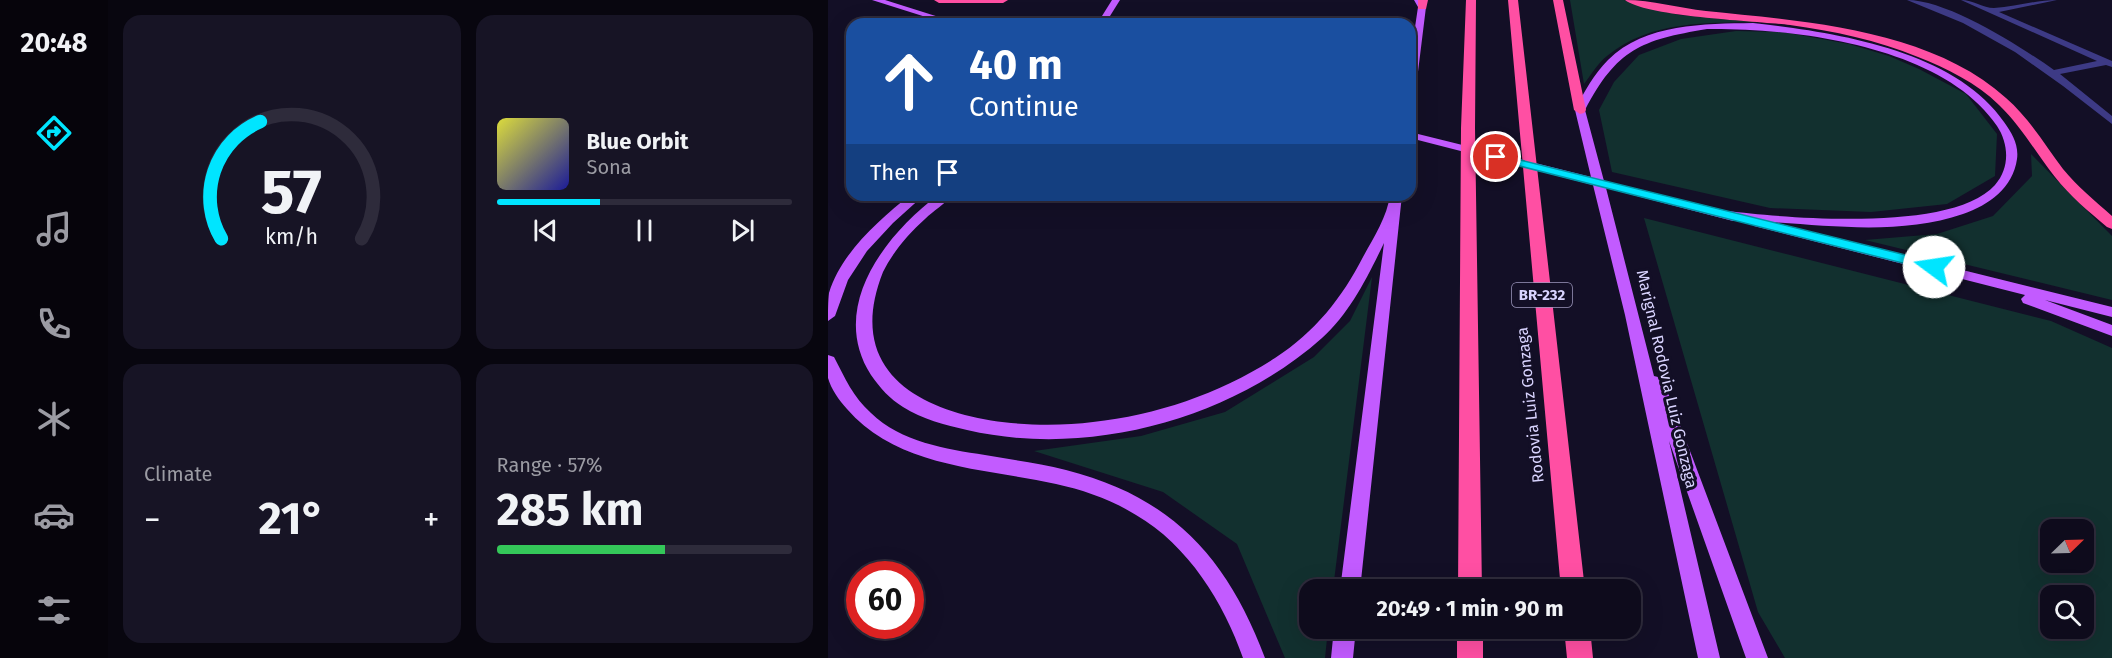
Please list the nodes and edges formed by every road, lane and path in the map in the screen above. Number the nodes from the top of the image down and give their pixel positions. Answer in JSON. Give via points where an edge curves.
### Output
{"nodes":[{"id":1,"x":876,"y":0,"type":"edge"},
{"id":2,"x":939,"y":0,"type":"edge"},
{"id":3,"x":1003,"y":0,"type":"edge"},
{"id":4,"x":1116,"y":0,"type":"edge"},
{"id":5,"x":1471,"y":0,"type":"edge"},
{"id":6,"x":1513,"y":0,"type":"edge"},
{"id":7,"x":1558,"y":0,"type":"edge"},
{"id":8,"x":1630,"y":0,"type":"edge"},
{"id":9,"x":1911,"y":0,"type":"edge"},
{"id":10,"x":2053,"y":0,"type":"edge"},
{"id":11,"x":1966,"y":1,"type":"edge"},
{"id":12,"x":1421,"y":2,"type":"edge"},
{"id":13,"x":1945,"y":5,"type":"dead end"},
{"id":14,"x":1933,"y":7,"type":"junction"},
{"id":15,"x":1988,"y":11,"type":"junction"},
{"id":16,"x":1956,"y":17,"type":"junction"},
{"id":17,"x":937,"y":18,"type":"edge"},
{"id":18,"x":1107,"y":18,"type":"edge"},
{"id":19,"x":1416,"y":45,"type":"edge"},
{"id":20,"x":2109,"y":63,"type":"edge"},
{"id":21,"x":2053,"y":73,"type":"junction"},
{"id":22,"x":1580,"y":110,"type":"junction"},
{"id":23,"x":2112,"y":121,"type":"edge"},
{"id":24,"x":1416,"y":137,"type":"edge"},
{"id":25,"x":911,"y":201,"type":"edge"},
{"id":26,"x":939,"y":201,"type":"edge"},
{"id":27,"x":1395,"y":202,"type":"edge"},
{"id":28,"x":1725,"y":215,"type":"junction"},
{"id":29,"x":2112,"y":224,"type":"edge"},
{"id":30,"x":1958,"y":272,"type":"junction"},
{"id":31,"x":2112,"y":312,"type":"edge"},
{"id":32,"x":1632,"y":315,"type":"junction"},
{"id":33,"x":828,"y":316,"type":"edge"},
{"id":34,"x":2112,"y":331,"type":"edge"},
{"id":35,"x":828,"y":361,"type":"edge"},
{"id":36,"x":1351,"y":579,"type":"edge"},
{"id":37,"x":1470,"y":579,"type":"edge"},
{"id":38,"x":1572,"y":579,"type":"edge"},
{"id":39,"x":1344,"y":639,"type":"edge"},
{"id":40,"x":1470,"y":639,"type":"edge"},
{"id":41,"x":1578,"y":639,"type":"edge"},
{"id":42,"x":1254,"y":658,"type":"edge"},
{"id":43,"x":1342,"y":658,"type":"edge"},
{"id":44,"x":1470,"y":658,"type":"edge"},
{"id":45,"x":1580,"y":658,"type":"edge"},
{"id":46,"x":1709,"y":658,"type":"edge"},
{"id":47,"x":1757,"y":658,"type":"edge"}],
"edges":[{"from":1,"to":17,"type":"main road"},
{"from":2,"to":3,"type":"highway"},
{"from":4,"to":18,"type":"main road"},
{"from":5,"to":37,"type":"highway"},
{"from":6,"to":38,"type":"highway","name":"Rodovia Luiz Gonzaga","number":"BR-232"},
{"from":7,"to":22,"type":"highway"},
{"from":8,"to":29,"type":"highway","via":[[1676,10],[1817,25],[1884,42],[1944,65],[1992,93],[2013,111],[2055,168]]},
{"from":9,"to":14,"type":"street"},
{"from":10,"to":15,"type":"street"},
{"from":11,"to":15,"type":"street"},
{"from":12,"to":19,"type":"main road"},
{"from":13,"to":14,"type":"street"},
{"from":14,"to":16,"type":"street"},
{"from":15,"to":16,"type":"street"},
{"from":15,"to":20,"type":"street"},
{"from":16,"to":21,"type":"street"},
{"from":20,"to":21,"type":"street"},
{"from":21,"to":23,"type":"street"},
{"from":22,"to":28,"type":"main road","via":[[1604,68],[1644,40],[1702,27],[1767,27],[1846,39],[1921,64],[1968,90],[1984,104],[2007,131],[2012,145],[2014,162],[1999,190],[1977,204],[1930,218],[1893,221]]},
{"from":22,"to":32,"type":"main road","name":"Marignal Rodovia Luiz Gonzaga"},
{"from":24,"to":28,"type":"main road"},
{"from":25,"to":33,"type":"main road","via":[[863,247],[832,299]]},
{"from":26,"to":27,"type":"main road","via":[[910,224],[885,254],[870,284],[863,317],[863,346],[898,398],[974,428],[1013,433],[1066,433],[1119,426],[1181,410],[1284,359],[1319,332],[1341,305]]},
{"from":27,"to":36,"type":"main road"},
{"from":28,"to":30,"type":"main road"},
{"from":30,"to":31,"type":"main road"},
{"from":30,"to":34,"type":"main road"},
{"from":32,"to":46,"type":"main road","name":"Marignal Rodovia Luiz Gonzaga"},
{"from":32,"to":47,"type":"main road"},
{"from":35,"to":42,"type":"main road","via":[[849,402],[867,422],[894,438],[938,454],[1059,476],[1149,512],[1183,541],[1219,583]]},
{"from":39,"to":43,"type":"main road"},
{"from":40,"to":44,"type":"highway"},
{"from":41,"to":45,"type":"highway"}]}
